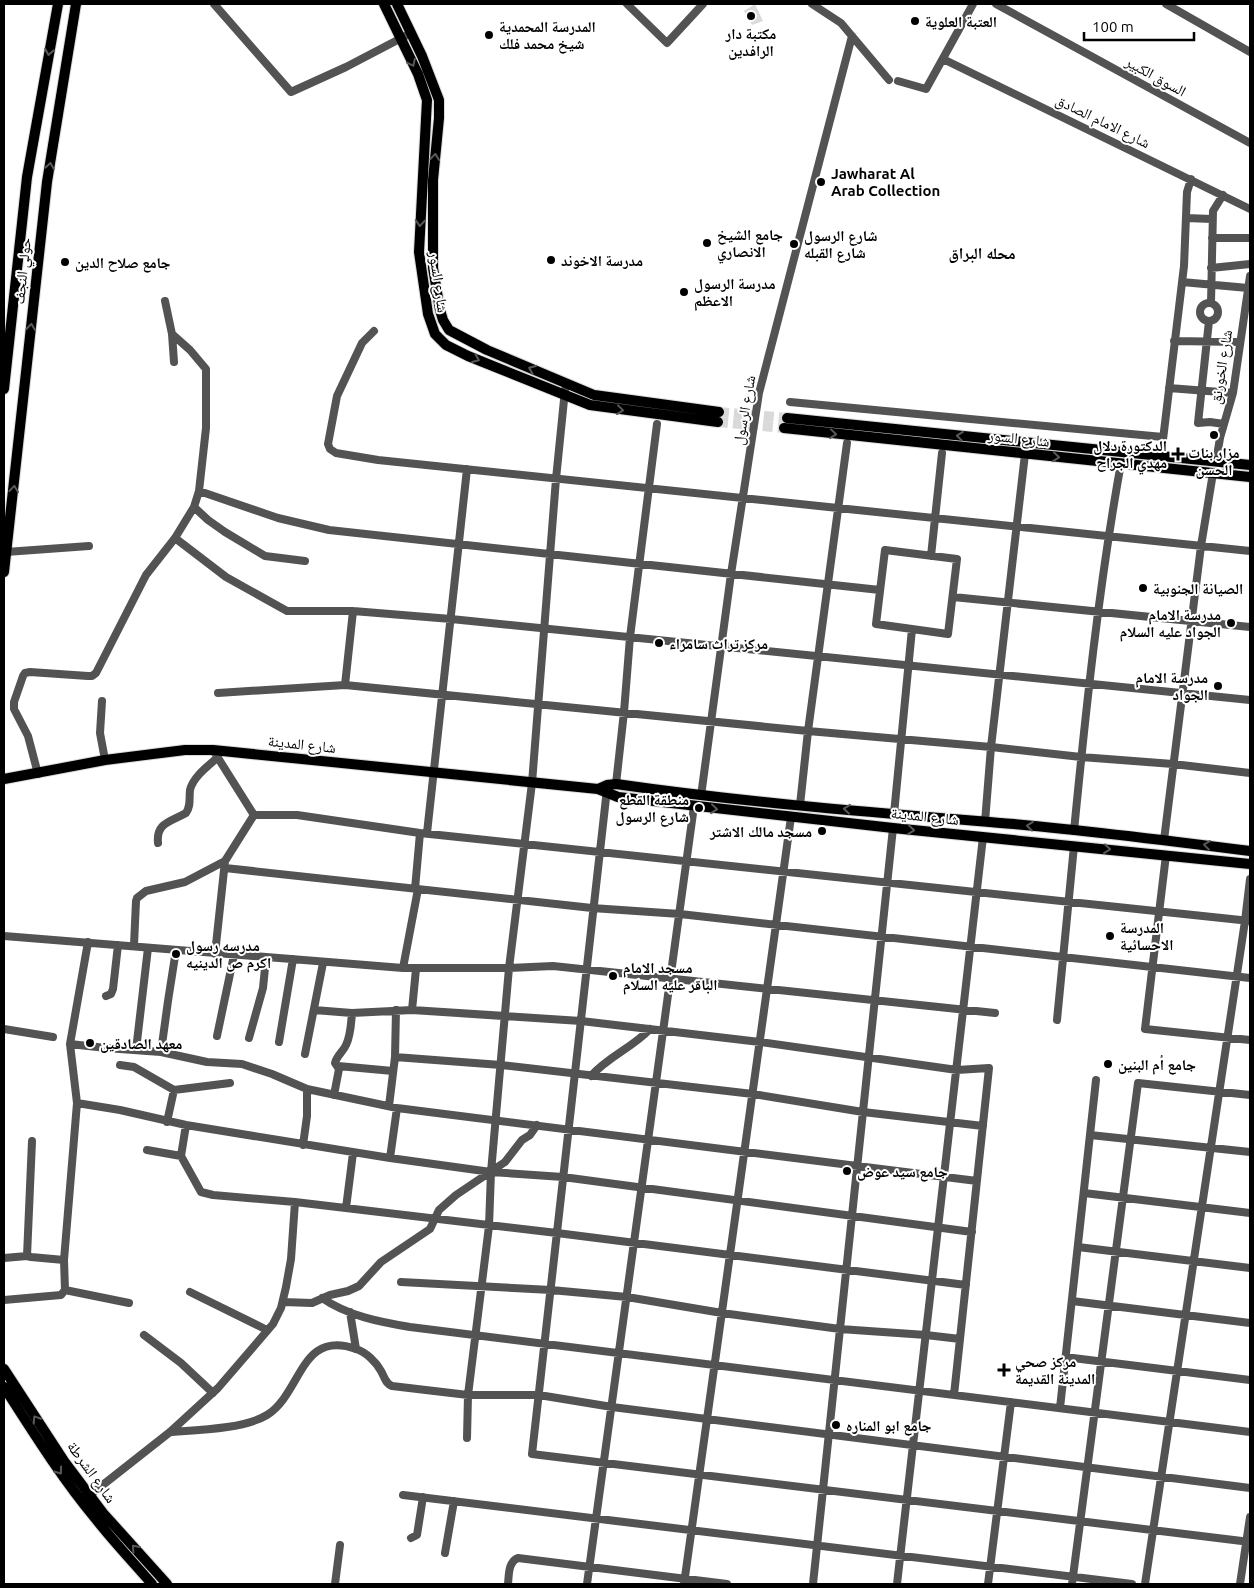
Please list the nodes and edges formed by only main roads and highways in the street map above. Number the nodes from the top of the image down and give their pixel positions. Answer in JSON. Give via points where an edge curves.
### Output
{"nodes":[{"id":1,"x":58,"y":4,"type":"edge"},
{"id":2,"x":76,"y":4,"type":"edge"},
{"id":3,"x":384,"y":4,"type":"edge"},
{"id":4,"x":397,"y":4,"type":"edge"},
{"id":5,"x":38,"y":117,"type":"junction"},
{"id":6,"x":57,"y":119,"type":"junction"},
{"id":7,"x":34,"y":144,"type":"junction"},
{"id":8,"x":53,"y":146,"type":"junction"},
{"id":9,"x":5,"y":358,"type":"edge"},
{"id":10,"x":4,"y":389,"type":"edge"},
{"id":11,"x":1250,"y":465,"type":"edge"},
{"id":12,"x":1250,"y":477,"type":"edge"},
{"id":13,"x":7,"y":526,"type":"edge"},
{"id":14,"x":5,"y":549,"type":"edge"},
{"id":15,"x":4,"y":572,"type":"edge"},
{"id":16,"x":4,"y":779,"type":"edge"},
{"id":17,"x":607,"y":788,"type":"junction"},
{"id":18,"x":1250,"y":850,"type":"edge"},
{"id":19,"x":1250,"y":864,"type":"edge"},
{"id":20,"x":4,"y":1369,"type":"edge"},
{"id":21,"x":4,"y":1387,"type":"edge"},
{"id":22,"x":152,"y":1584,"type":"edge"},
{"id":23,"x":167,"y":1584,"type":"edge"}],
"edges":[{"from":1,"to":5,"type":"main road","one_way":true},
{"from":2,"to":6,"type":"main road","name":"حولي النجف"},
{"from":3,"to":4,"type":"main road","name":"شارع السور","one_way":true,"via":[[427,100],[419,252],[426,307],[435,334],[446,345],[468,356],[590,405],[718,417],[594,395],[486,350],[449,330],[436,293],[433,268],[433,180],[440,106]]},
{"from":5,"to":6,"type":"main road","via":[[42,125],[48,127]]},
{"from":5,"to":7,"type":"main road"},
{"from":6,"to":8,"type":"main road","name":"حولي النجف"},
{"from":7,"to":8,"type":"main road","via":[[43,138]]},
{"from":7,"to":9,"type":"main road","via":[[27,177]]},
{"from":13,"to":8,"type":"main road","name":"حولي النجف","one_way":true},
{"from":9,"to":10,"type":"main road"},
{"from":11,"to":12,"type":"main road","name":"شارع السور","one_way":true,"via":[[786,423],[1025,454]]},
{"from":13,"to":14,"type":"main road","name":"حولي النجف"},
{"from":14,"to":15,"type":"main road","name":"حولي النجف"},
{"from":16,"to":17,"type":"main road","name":"شارع المدينة","via":[[105,760],[185,750]]},
{"from":18,"to":17,"type":"main road","name":"شارع المدينة","one_way":true,"via":[[800,804]]},
{"from":17,"to":19,"type":"main road","name":"شارع المدينة","one_way":true,"via":[[618,797],[694,806]]},
{"from":23,"to":20,"type":"main road","name":"شارع الشرطة","one_way":true,"via":[[103,1513],[64,1461]]},
{"from":21,"to":22,"type":"main road","name":"شارع الشرطة","one_way":true,"via":[[95,1519]]}]}
